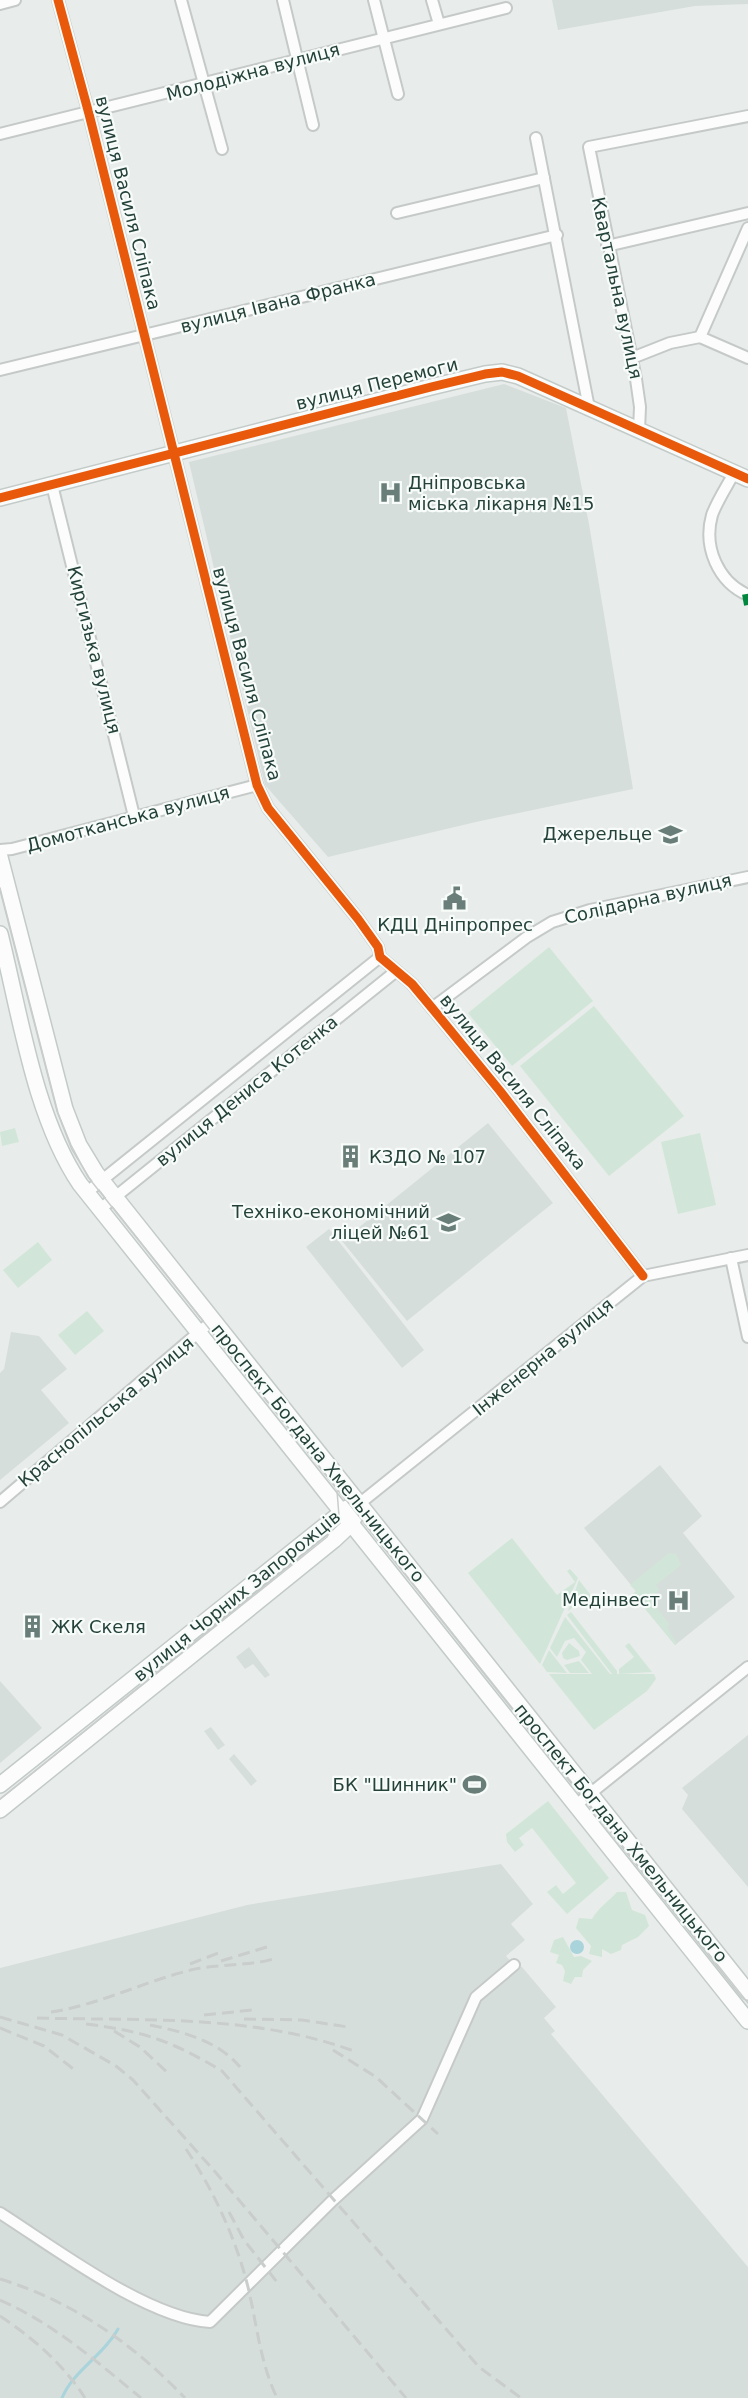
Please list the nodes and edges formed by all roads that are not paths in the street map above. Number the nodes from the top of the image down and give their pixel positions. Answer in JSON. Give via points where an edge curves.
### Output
{"nodes":[{"id":1,"x":15,"y":0,"type":"edge"},
{"id":2,"x":58,"y":0,"type":"edge"},
{"id":3,"x":181,"y":0,"type":"edge"},
{"id":4,"x":283,"y":0,"type":"edge"},
{"id":5,"x":374,"y":0,"type":"edge"},
{"id":6,"x":432,"y":0,"type":"edge"},
{"id":7,"x":0,"y":4,"type":"edge"},
{"id":8,"x":506,"y":8,"type":"dead end"},
{"id":9,"x":440,"y":24,"type":"junction"},
{"id":10,"x":384,"y":38,"type":"junction"},
{"id":11,"x":299,"y":60,"type":"junction"},
{"id":12,"x":206,"y":84,"type":"junction"},
{"id":13,"x":398,"y":94,"type":"dead end"},
{"id":14,"x":89,"y":114,"type":"junction"},
{"id":15,"x":748,"y":116,"type":"edge"},
{"id":16,"x":313,"y":125,"type":"dead end"},
{"id":17,"x":0,"y":134,"type":"edge"},
{"id":18,"x":536,"y":138,"type":"dead end"},
{"id":19,"x":222,"y":149,"type":"dead end"},
{"id":20,"x":544,"y":178,"type":"junction"},
{"id":21,"x":397,"y":213,"type":"dead end"},
{"id":22,"x":748,"y":213,"type":"edge"},
{"id":23,"x":748,"y":228,"type":"edge"},
{"id":24,"x":557,"y":235,"type":"junction"},
{"id":25,"x":607,"y":246,"type":"junction"},
{"id":26,"x":144,"y":335,"type":"junction"},
{"id":27,"x":700,"y":337,"type":"junction"},
{"id":28,"x":632,"y":358,"type":"junction"},
{"id":29,"x":748,"y":358,"type":"edge"},
{"id":30,"x":0,"y":370,"type":"edge"},
{"id":31,"x":590,"y":408,"type":"junction"},
{"id":32,"x":639,"y":430,"type":"junction"},
{"id":33,"x":173,"y":453,"type":"junction"},
{"id":34,"x":741,"y":476,"type":"edge"},
{"id":35,"x":52,"y":485,"type":"junction"},
{"id":36,"x":0,"y":498,"type":"edge"},
{"id":37,"x":747,"y":598,"type":"edge"},
{"id":38,"x":256,"y":785,"type":"junction"},
{"id":39,"x":134,"y":816,"type":"junction"},
{"id":40,"x":0,"y":850,"type":"edge"},
{"id":41,"x":0,"y":857,"type":"edge"},
{"id":42,"x":748,"y":877,"type":"edge"},
{"id":43,"x":0,"y":934,"type":"edge"},
{"id":44,"x":380,"y":957,"type":"junction"},
{"id":45,"x":395,"y":972,"type":"junction"},
{"id":46,"x":432,"y":1008,"type":"junction"},
{"id":47,"x":101,"y":1181,"type":"junction"},
{"id":48,"x":86,"y":1193,"type":"junction"},
{"id":49,"x":114,"y":1198,"type":"junction"},
{"id":50,"x":99,"y":1210,"type":"junction"},
{"id":51,"x":748,"y":1255,"type":"edge"},
{"id":52,"x":731,"y":1258,"type":"junction"},
{"id":53,"x":643,"y":1276,"type":"junction"},
{"id":54,"x":212,"y":1321,"type":"junction"},
{"id":55,"x":198,"y":1333,"type":"junction"},
{"id":56,"x":748,"y":1337,"type":"edge"},
{"id":57,"x":0,"y":1502,"type":"edge"},
{"id":58,"x":359,"y":1504,"type":"junction"},
{"id":59,"x":340,"y":1512,"type":"junction"},
{"id":60,"x":350,"y":1525,"type":"junction"},
{"id":61,"x":249,"y":1587,"type":"junction"},
{"id":62,"x":260,"y":1600,"type":"junction"},
{"id":63,"x":456,"y":1626,"type":"junction"},
{"id":64,"x":442,"y":1638,"type":"junction"},
{"id":65,"x":748,"y":1667,"type":"edge"},
{"id":66,"x":0,"y":1785,"type":"edge"},
{"id":67,"x":590,"y":1794,"type":"junction"},
{"id":68,"x":576,"y":1805,"type":"junction"},
{"id":69,"x":0,"y":1810,"type":"edge"},
{"id":70,"x":642,"y":1859,"type":"junction"},
{"id":71,"x":628,"y":1870,"type":"junction"},
{"id":72,"x":513,"y":1965,"type":"dead end"},
{"id":73,"x":748,"y":1992,"type":"edge"},
{"id":74,"x":748,"y":2020,"type":"edge"},
{"id":75,"x":0,"y":2214,"type":"edge"}],
"edges":[{"from":1,"to":7,"type":"street"},
{"from":2,"to":14,"type":"street","name":"вулиця Василя Сліпака"},
{"from":3,"to":12,"type":"street"},
{"from":4,"to":11,"type":"street"},
{"from":5,"to":10,"type":"street"},
{"from":6,"to":9,"type":"street"},
{"from":8,"to":9,"type":"street","name":"Молодіжна вулиця"},
{"from":9,"to":10,"type":"street","name":"Молодіжна вулиця"},
{"from":10,"to":11,"type":"street","name":"Молодіжна вулиця"},
{"from":10,"to":13,"type":"street"},
{"from":11,"to":12,"type":"street","name":"Молодіжна вулиця"},
{"from":11,"to":16,"type":"street"},
{"from":12,"to":14,"type":"street","name":"Молодіжна вулиця"},
{"from":12,"to":19,"type":"street"},
{"from":14,"to":17,"type":"street","name":"Молодіжна вулиця"},
{"from":14,"to":26,"type":"street","name":"вулиця Василя Сліпака"},
{"from":15,"to":25,"type":"street","name":"Квартальна вулиця","via":[[589,147]]},
{"from":18,"to":20,"type":"street"},
{"from":20,"to":21,"type":"street"},
{"from":20,"to":24,"type":"street"},
{"from":22,"to":25,"type":"street"},
{"from":23,"to":27,"type":"street"},
{"from":24,"to":26,"type":"street","name":"вулиця Івана Франка"},
{"from":24,"to":31,"type":"street"},
{"from":25,"to":28,"type":"street","name":"Квартальна вулиця"},
{"from":26,"to":30,"type":"street","name":"вулиця Івана Франка"},
{"from":26,"to":33,"type":"street","name":"вулиця Василя Сліпака"},
{"from":27,"to":28,"type":"street","via":[[669,343]]},
{"from":27,"to":29,"type":"street"},
{"from":28,"to":32,"type":"street","name":"Квартальна вулиця","via":[[640,407]]},
{"from":31,"to":32,"type":"main road","name":"вулиця Перемоги"},
{"from":31,"to":33,"type":"main road","name":"вулиця Перемоги","via":[[502,372]]},
{"from":32,"to":34,"type":"main road","name":"вулиця Перемоги"},
{"from":33,"to":35,"type":"main road","name":"вулиця Перемоги"},
{"from":33,"to":38,"type":"street","name":"вулиця Василя Сліпака"},
{"from":34,"to":37,"type":"street","via":[[712,516],[710,544],[718,569]]},
{"from":35,"to":36,"type":"main road","name":"вулиця Перемоги"},
{"from":35,"to":39,"type":"street","name":"Киргизька вулиця"},
{"from":38,"to":39,"type":"street","name":"Домотканська вулиця"},
{"from":38,"to":44,"type":"street","name":"вулиця Василя Сліпака","via":[[268,808],[358,919],[378,947]]},
{"from":39,"to":40,"type":"street","name":"Домотканська вулиця"},
{"from":41,"to":47,"type":"main road","name":"проспект Богдана Хмельницького","via":[[65,1109]]},
{"from":42,"to":46,"type":"street","name":"Солідарна вулиця","via":[[552,921]]},
{"from":43,"to":48,"type":"main road","name":"проспект Богдана Хмельницького","via":[[47,1116],[66,1161]]},
{"from":44,"to":45,"type":"street","name":"вулиця Василя Сліпака"},
{"from":44,"to":47,"type":"street","name":"вулиця Дениса Котенка"},
{"from":45,"to":46,"type":"street","name":"вулиця Василя Сліпака","via":[[412,984]]},
{"from":45,"to":49,"type":"street","name":"вулиця Дениса Котенка"},
{"from":46,"to":53,"type":"street","name":"вулиця Василя Сліпака"},
{"from":47,"to":48,"type":"street","name":"вулиця Дениса Котенка"},
{"from":47,"to":49,"type":"main road","name":"проспект Богдана Хмельницького"},
{"from":48,"to":50,"type":"main road","name":"проспект Богдана Хмельницького"},
{"from":49,"to":50,"type":"street","name":"вулиця Дениса Котенка"},
{"from":49,"to":54,"type":"main road","name":"проспект Богдана Хмельницького"},
{"from":50,"to":55,"type":"main road","name":"проспект Богдана Хмельницького"},
{"from":51,"to":52,"type":"street","name":"Інженерна вулиця"},
{"from":52,"to":53,"type":"street","name":"Інженерна вулиця"},
{"from":52,"to":56,"type":"street"},
{"from":53,"to":58,"type":"street","name":"Інженерна вулиця"},
{"from":54,"to":55,"type":"street","name":"Краснопільська вулиця"},
{"from":54,"to":58,"type":"main road","name":"проспект Богдана Хмельницького"},
{"from":55,"to":57,"type":"street","name":"Краснопільська вулиця"},
{"from":55,"to":59,"type":"main road","name":"проспект Богдана Хмельницького"},
{"from":58,"to":59,"type":"main road","name":"вулиця Чорних Запорожців"},
{"from":58,"to":60,"type":"main road","name":"вулиця Чорних Запорожців"},
{"from":58,"to":63,"type":"main road","name":"проспект Богдана Хмельницького"},
{"from":59,"to":60,"type":"main road","name":"проспект Богдана Хмельницького"},
{"from":59,"to":61,"type":"main road","name":"вулиця Чорних Запорожців"},
{"from":60,"to":62,"type":"main road","name":"вулиця Чорних Запорожців"},
{"from":60,"to":64,"type":"main road","name":"проспект Богдана Хмельницького"},
{"from":61,"to":62,"type":"main road"},
{"from":61,"to":66,"type":"main road","name":"вулиця Чорних Запорожців"},
{"from":62,"to":69,"type":"main road","name":"вулиця Чорних Запорожців"},
{"from":63,"to":64,"type":"main road"},
{"from":63,"to":67,"type":"main road","name":"проспект Богдана Хмельницького"},
{"from":64,"to":68,"type":"main road","name":"проспект Богдана Хмельницького"},
{"from":65,"to":67,"type":"street"},
{"from":67,"to":68,"type":"street"},
{"from":67,"to":70,"type":"main road","name":"проспект Богдана Хмельницького"},
{"from":68,"to":71,"type":"main road","name":"проспект Богдана Хмельницького"},
{"from":70,"to":71,"type":"street"},
{"from":70,"to":73,"type":"main road","name":"проспект Богдана Хмельницького"},
{"from":71,"to":74,"type":"main road","name":"проспект Богдана Хмельницького"},
{"from":72,"to":75,"type":"street","via":[[476,1997],[422,2119],[333,2200],[210,2322],[194,2321],[134,2297]]}]}
